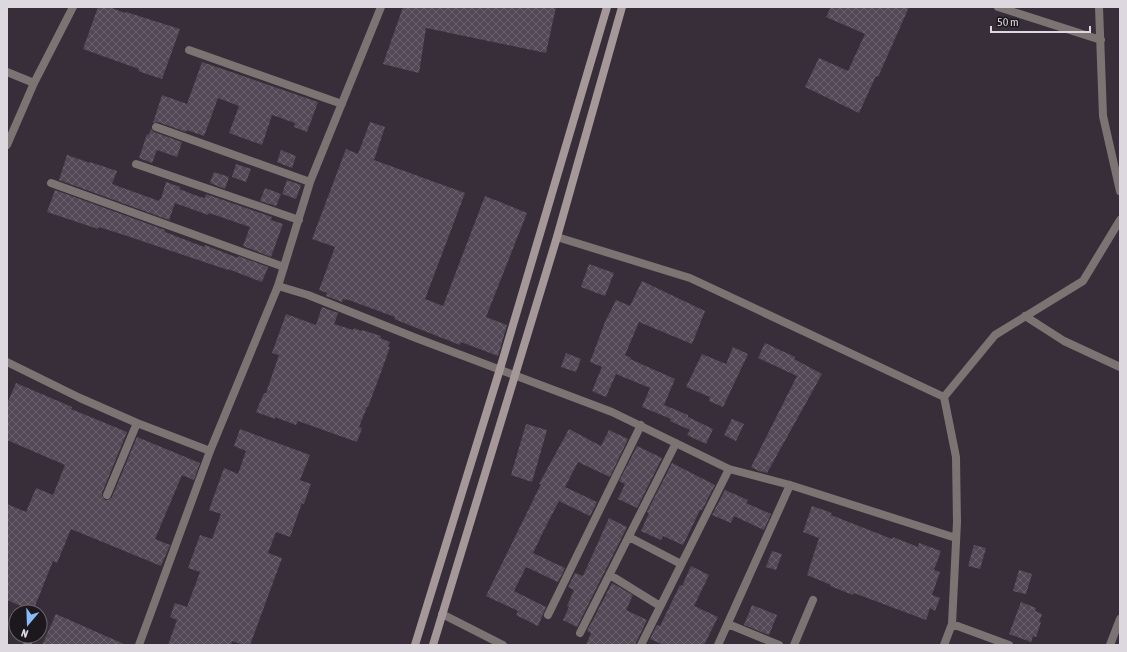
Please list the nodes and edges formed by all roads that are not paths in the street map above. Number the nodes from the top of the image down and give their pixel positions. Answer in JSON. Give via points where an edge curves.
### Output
{"nodes":[{"id":1,"x":74,"y":7,"type":"edge"},
{"id":2,"x":381,"y":7,"type":"edge"},
{"id":3,"x":607,"y":7,"type":"edge"},
{"id":4,"x":622,"y":7,"type":"edge"},
{"id":5,"x":998,"y":7,"type":"edge"},
{"id":6,"x":1099,"y":7,"type":"edge"},
{"id":7,"x":1101,"y":40,"type":"junction"},
{"id":8,"x":189,"y":50,"type":"dead end"},
{"id":9,"x":7,"y":72,"type":"edge"},
{"id":10,"x":34,"y":83,"type":"junction"},
{"id":11,"x":342,"y":104,"type":"junction"},
{"id":12,"x":156,"y":127,"type":"dead end"},
{"id":13,"x":7,"y":145,"type":"edge"},
{"id":14,"x":136,"y":164,"type":"dead end"},
{"id":15,"x":310,"y":182,"type":"junction"},
{"id":16,"x":51,"y":183,"type":"dead end"},
{"id":17,"x":1120,"y":191,"type":"edge"},
{"id":18,"x":299,"y":220,"type":"junction"},
{"id":19,"x":1120,"y":220,"type":"edge"},
{"id":20,"x":557,"y":237,"type":"junction"},
{"id":21,"x":284,"y":267,"type":"junction"},
{"id":22,"x":278,"y":286,"type":"junction"},
{"id":23,"x":1025,"y":316,"type":"junction"},
{"id":24,"x":7,"y":362,"type":"edge"},
{"id":25,"x":1120,"y":367,"type":"edge"},
{"id":26,"x":500,"y":369,"type":"junction"},
{"id":27,"x":515,"y":375,"type":"junction"},
{"id":28,"x":944,"y":398,"type":"junction"},
{"id":29,"x":137,"y":423,"type":"junction"},
{"id":30,"x":641,"y":425,"type":"junction"},
{"id":31,"x":676,"y":443,"type":"junction"},
{"id":32,"x":210,"y":451,"type":"junction"},
{"id":33,"x":729,"y":469,"type":"junction"},
{"id":34,"x":790,"y":485,"type":"junction"},
{"id":35,"x":107,"y":495,"type":"dead end"},
{"id":36,"x":628,"y":537,"type":"junction"},
{"id":37,"x":956,"y":538,"type":"junction"},
{"id":38,"x":681,"y":564,"type":"junction"},
{"id":39,"x":610,"y":575,"type":"junction"},
{"id":40,"x":813,"y":600,"type":"dead end"},
{"id":41,"x":660,"y":606,"type":"junction"},
{"id":42,"x":442,"y":614,"type":"junction"},
{"id":43,"x":548,"y":615,"type":"dead end"},
{"id":44,"x":1120,"y":619,"type":"edge"},
{"id":45,"x":728,"y":624,"type":"junction"},
{"id":46,"x":952,"y":624,"type":"junction"},
{"id":47,"x":580,"y":633,"type":"dead end"},
{"id":48,"x":139,"y":645,"type":"edge"},
{"id":49,"x":415,"y":645,"type":"edge"},
{"id":50,"x":432,"y":645,"type":"edge"},
{"id":51,"x":503,"y":645,"type":"edge"},
{"id":52,"x":641,"y":645,"type":"edge"},
{"id":53,"x":718,"y":645,"type":"edge"},
{"id":54,"x":779,"y":645,"type":"edge"},
{"id":55,"x":794,"y":645,"type":"edge"},
{"id":56,"x":944,"y":645,"type":"edge"},
{"id":57,"x":1008,"y":645,"type":"edge"},
{"id":58,"x":1110,"y":645,"type":"edge"}],
"edges":[{"from":1,"to":10,"type":"street"},
{"from":2,"to":11,"type":"street"},
{"from":3,"to":26,"type":"street"},
{"from":4,"to":20,"type":"street"},
{"from":5,"to":7,"type":"street"},
{"from":6,"to":7,"type":"street"},
{"from":7,"to":17,"type":"street","via":[[1103,116]]},
{"from":8,"to":11,"type":"street"},
{"from":9,"to":10,"type":"street"},
{"from":10,"to":13,"type":"street"},
{"from":11,"to":15,"type":"street"},
{"from":12,"to":15,"type":"street"},
{"from":14,"to":18,"type":"street"},
{"from":15,"to":18,"type":"street"},
{"from":16,"to":21,"type":"street"},
{"from":18,"to":21,"type":"street"},
{"from":19,"to":23,"type":"street","via":[[1083,281]]},
{"from":20,"to":27,"type":"street"},
{"from":20,"to":28,"type":"street","via":[[690,278]]},
{"from":21,"to":22,"type":"street"},
{"from":22,"to":26,"type":"street","via":[[308,295]]},
{"from":22,"to":32,"type":"street"},
{"from":23,"to":25,"type":"street","via":[[1064,341]]},
{"from":23,"to":28,"type":"street","via":[[995,335]]},
{"from":24,"to":29,"type":"street"},
{"from":26,"to":27,"type":"street"},
{"from":26,"to":49,"type":"street"},
{"from":27,"to":30,"type":"street"},
{"from":27,"to":42,"type":"street"},
{"from":28,"to":37,"type":"street","via":[[956,457]]},
{"from":29,"to":32,"type":"street"},
{"from":29,"to":35,"type":"street"},
{"from":30,"to":31,"type":"street"},
{"from":30,"to":43,"type":"street"},
{"from":31,"to":33,"type":"street"},
{"from":31,"to":36,"type":"street"},
{"from":32,"to":48,"type":"street"},
{"from":33,"to":34,"type":"street"},
{"from":33,"to":38,"type":"street"},
{"from":34,"to":37,"type":"street"},
{"from":34,"to":45,"type":"street"},
{"from":36,"to":38,"type":"street"},
{"from":36,"to":39,"type":"street"},
{"from":37,"to":46,"type":"street"},
{"from":38,"to":41,"type":"street"},
{"from":39,"to":41,"type":"street"},
{"from":39,"to":47,"type":"street"},
{"from":40,"to":55,"type":"street"},
{"from":41,"to":52,"type":"street"},
{"from":42,"to":50,"type":"street"},
{"from":42,"to":51,"type":"street"},
{"from":44,"to":58,"type":"street"},
{"from":45,"to":53,"type":"street"},
{"from":45,"to":54,"type":"street"},
{"from":46,"to":56,"type":"street"},
{"from":46,"to":57,"type":"street"}]}
